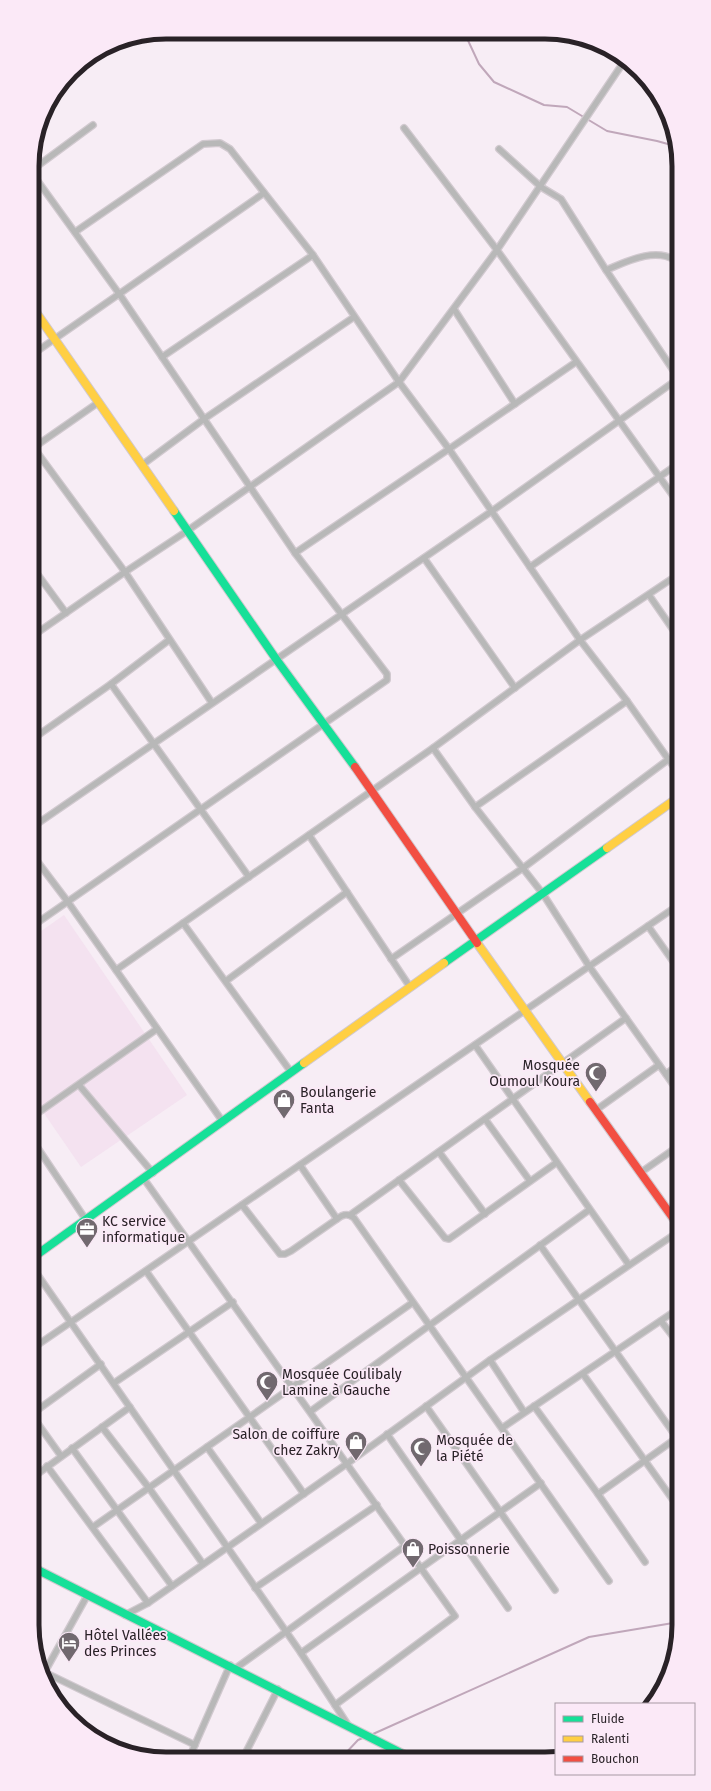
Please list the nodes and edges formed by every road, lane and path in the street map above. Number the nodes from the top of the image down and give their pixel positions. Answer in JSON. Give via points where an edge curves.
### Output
{"nodes":[{"id":1,"x":622,"y":65,"type":"edge"},
{"id":2,"x":93,"y":125,"type":"dead end"},
{"id":3,"x":404,"y":128,"type":"dead end"},
{"id":4,"x":499,"y":149,"type":"dead end"},
{"id":5,"x":39,"y":165,"type":"edge"},
{"id":6,"x":39,"y":183,"type":"edge"},
{"id":7,"x":541,"y":187,"type":"junction"},
{"id":8,"x":264,"y":193,"type":"junction"},
{"id":9,"x":75,"y":232,"type":"junction"},
{"id":10,"x":497,"y":250,"type":"junction"},
{"id":11,"x":313,"y":255,"type":"junction"},
{"id":12,"x":672,"y":259,"type":"edge"},
{"id":13,"x":606,"y":270,"type":"junction"},
{"id":14,"x":120,"y":295,"type":"junction"},
{"id":15,"x":454,"y":309,"type":"junction"},
{"id":16,"x":39,"y":316,"type":"edge"},
{"id":17,"x":354,"y":317,"type":"junction"},
{"id":18,"x":55,"y":339,"type":"junction"},
{"id":19,"x":39,"y":350,"type":"edge"},
{"id":20,"x":162,"y":357,"type":"junction"},
{"id":21,"x":576,"y":362,"type":"junction"},
{"id":22,"x":672,"y":369,"type":"edge"},
{"id":23,"x":399,"y":382,"type":"junction"},
{"id":24,"x":672,"y":383,"type":"edge"},
{"id":25,"x":99,"y":402,"type":"junction"},
{"id":26,"x":515,"y":404,"type":"junction"},
{"id":27,"x":204,"y":419,"type":"junction"},
{"id":28,"x":620,"y":422,"type":"junction"},
{"id":29,"x":39,"y":444,"type":"edge"},
{"id":30,"x":449,"y":449,"type":"junction"},
{"id":31,"x":39,"y":455,"type":"edge"},
{"id":32,"x":142,"y":465,"type":"junction"},
{"id":33,"x":672,"y":468,"type":"edge"},
{"id":34,"x":660,"y":477,"type":"junction"},
{"id":35,"x":250,"y":486,"type":"junction"},
{"id":36,"x":672,"y":494,"type":"edge"},
{"id":37,"x":492,"y":511,"type":"junction"},
{"id":38,"x":187,"y":531,"type":"junction"},
{"id":39,"x":295,"y":552,"type":"junction"},
{"id":40,"x":424,"y":558,"type":"junction"},
{"id":41,"x":530,"y":567,"type":"junction"},
{"id":42,"x":125,"y":572,"type":"junction"},
{"id":43,"x":39,"y":575,"type":"edge"},
{"id":44,"x":672,"y":579,"type":"edge"},
{"id":45,"x":649,"y":596,"type":"junction"},
{"id":46,"x":66,"y":613,"type":"junction"},
{"id":47,"x":341,"y":615,"type":"junction"},
{"id":48,"x":672,"y":628,"type":"edge"},
{"id":49,"x":39,"y":632,"type":"edge"},
{"id":50,"x":170,"y":640,"type":"junction"},
{"id":51,"x":580,"y":640,"type":"junction"},
{"id":52,"x":276,"y":659,"type":"junction"},
{"id":53,"x":112,"y":684,"type":"junction"},
{"id":54,"x":515,"y":688,"type":"junction"},
{"id":55,"x":627,"y":701,"type":"junction"},
{"id":56,"x":212,"y":703,"type":"junction"},
{"id":57,"x":324,"y":722,"type":"junction"},
{"id":58,"x":39,"y":735,"type":"edge"},
{"id":59,"x":154,"y":743,"type":"junction"},
{"id":60,"x":433,"y":748,"type":"junction"},
{"id":61,"x":669,"y":759,"type":"junction"},
{"id":62,"x":672,"y":763,"type":"edge"},
{"id":63,"x":372,"y":791,"type":"junction"},
{"id":64,"x":672,"y":802,"type":"edge"},
{"id":65,"x":475,"y":807,"type":"junction"},
{"id":66,"x":200,"y":809,"type":"junction"},
{"id":67,"x":39,"y":823,"type":"edge"},
{"id":68,"x":309,"y":835,"type":"junction"},
{"id":69,"x":39,"y":864,"type":"edge"},
{"id":70,"x":523,"y":868,"type":"junction"},
{"id":71,"x":249,"y":877,"type":"junction"},
{"id":72,"x":347,"y":892,"type":"junction"},
{"id":73,"x":543,"y":894,"type":"junction"},
{"id":74,"x":68,"y":902,"type":"junction"},
{"id":75,"x":672,"y":909,"type":"edge"},
{"id":76,"x":457,"y":914,"type":"junction"},
{"id":77,"x":39,"y":922,"type":"edge"},
{"id":78,"x":183,"y":922,"type":"junction"},
{"id":79,"x":648,"y":926,"type":"junction"},
{"id":80,"x":475,"y":941,"type":"junction"},
{"id":81,"x":392,"y":959,"type":"junction"},
{"id":82,"x":672,"y":961,"type":"edge"},
{"id":83,"x":589,"y":966,"type":"junction"},
{"id":84,"x":116,"y":970,"type":"junction"},
{"id":85,"x":226,"y":981,"type":"junction"},
{"id":86,"x":410,"y":987,"type":"junction"},
{"id":87,"x":525,"y":1010,"type":"junction"},
{"id":88,"x":626,"y":1018,"type":"junction"},
{"id":89,"x":157,"y":1029,"type":"junction"},
{"id":90,"x":475,"y":1045,"type":"junction"},
{"id":91,"x":562,"y":1062,"type":"junction"},
{"id":92,"x":659,"y":1064,"type":"junction"},
{"id":93,"x":672,"y":1070,"type":"edge"},
{"id":94,"x":291,"y":1072,"type":"junction"},
{"id":95,"x":666,"y":1074,"type":"junction"},
{"id":96,"x":672,"y":1083,"type":"edge"},
{"id":97,"x":79,"y":1085,"type":"junction"},
{"id":98,"x":512,"y":1100,"type":"junction"},
{"id":99,"x":596,"y":1110,"type":"junction"},
{"id":100,"x":39,"y":1112,"type":"edge"},
{"id":101,"x":485,"y":1119,"type":"junction"},
{"id":102,"x":223,"y":1122,"type":"junction"},
{"id":103,"x":39,"y":1150,"type":"edge"},
{"id":104,"x":672,"y":1151,"type":"edge"},
{"id":105,"x":439,"y":1152,"type":"junction"},
{"id":106,"x":556,"y":1162,"type":"junction"},
{"id":107,"x":300,"y":1165,"type":"junction"},
{"id":108,"x":153,"y":1172,"type":"junction"},
{"id":109,"x":640,"y":1173,"type":"junction"},
{"id":110,"x":144,"y":1179,"type":"junction"},
{"id":111,"x":399,"y":1180,"type":"junction"},
{"id":112,"x":530,"y":1181,"type":"junction"},
{"id":113,"x":242,"y":1205,"type":"junction"},
{"id":114,"x":589,"y":1210,"type":"junction"},
{"id":115,"x":485,"y":1214,"type":"junction"},
{"id":116,"x":350,"y":1215,"type":"junction"},
{"id":117,"x":672,"y":1217,"type":"edge"},
{"id":118,"x":337,"y":1219,"type":"junction"},
{"id":119,"x":86,"y":1220,"type":"junction"},
{"id":120,"x":672,"y":1236,"type":"edge"},
{"id":121,"x":190,"y":1241,"type":"junction"},
{"id":122,"x":540,"y":1245,"type":"junction"},
{"id":123,"x":39,"y":1253,"type":"edge"},
{"id":124,"x":629,"y":1265,"type":"junction"},
{"id":125,"x":146,"y":1271,"type":"junction"},
{"id":126,"x":39,"y":1277,"type":"edge"},
{"id":127,"x":578,"y":1299,"type":"junction"},
{"id":128,"x":233,"y":1302,"type":"junction"},
{"id":129,"x":412,"y":1303,"type":"junction"},
{"id":130,"x":672,"y":1313,"type":"edge"},
{"id":131,"x":661,"y":1321,"type":"junction"},
{"id":132,"x":72,"y":1322,"type":"junction"},
{"id":133,"x":428,"y":1326,"type":"junction"},
{"id":134,"x":189,"y":1332,"type":"junction"},
{"id":135,"x":672,"y":1335,"type":"edge"},
{"id":136,"x":39,"y":1344,"type":"edge"},
{"id":137,"x":616,"y":1351,"type":"junction"},
{"id":138,"x":490,"y":1360,"type":"junction"},
{"id":139,"x":101,"y":1364,"type":"junction"},
{"id":140,"x":583,"y":1374,"type":"junction"},
{"id":141,"x":466,"y":1378,"type":"junction"},
{"id":142,"x":114,"y":1383,"type":"junction"},
{"id":143,"x":294,"y":1387,"type":"junction"},
{"id":144,"x":426,"y":1406,"type":"junction"},
{"id":145,"x":534,"y":1406,"type":"junction"},
{"id":146,"x":130,"y":1407,"type":"junction"},
{"id":147,"x":39,"y":1409,"type":"edge"},
{"id":148,"x":311,"y":1411,"type":"junction"},
{"id":149,"x":524,"y":1412,"type":"junction"},
{"id":150,"x":250,"y":1417,"type":"junction"},
{"id":151,"x":39,"y":1425,"type":"edge"},
{"id":152,"x":102,"y":1427,"type":"junction"},
{"id":153,"x":502,"y":1428,"type":"junction"},
{"id":154,"x":672,"y":1430,"type":"edge"},
{"id":155,"x":387,"y":1434,"type":"junction"},
{"id":156,"x":672,"y":1442,"type":"edge"},
{"id":157,"x":207,"y":1447,"type":"junction"},
{"id":158,"x":72,"y":1448,"type":"junction"},
{"id":159,"x":61,"y":1456,"type":"junction"},
{"id":160,"x":645,"y":1461,"type":"junction"},
{"id":161,"x":348,"y":1463,"type":"junction"},
{"id":162,"x":47,"y":1466,"type":"junction"},
{"id":163,"x":174,"y":1470,"type":"junction"},
{"id":164,"x":39,"y":1473,"type":"edge"},
{"id":165,"x":541,"y":1483,"type":"junction"},
{"id":166,"x":149,"y":1488,"type":"junction"},
{"id":167,"x":304,"y":1494,"type":"junction"},
{"id":168,"x":598,"y":1494,"type":"junction"},
{"id":169,"x":672,"y":1499,"type":"edge"},
{"id":170,"x":377,"y":1505,"type":"junction"},
{"id":171,"x":118,"y":1510,"type":"junction"},
{"id":172,"x":501,"y":1512,"type":"junction"},
{"id":173,"x":261,"y":1523,"type":"junction"},
{"id":174,"x":93,"y":1527,"type":"junction"},
{"id":175,"x":461,"y":1540,"type":"junction"},
{"id":176,"x":227,"y":1546,"type":"junction"},
{"id":177,"x":406,"y":1546,"type":"junction"},
{"id":178,"x":645,"y":1562,"type":"dead end"},
{"id":179,"x":202,"y":1564,"type":"junction"},
{"id":180,"x":422,"y":1568,"type":"junction"},
{"id":181,"x":39,"y":1571,"type":"edge"},
{"id":182,"x":609,"y":1581,"type":"dead end"},
{"id":183,"x":172,"y":1586,"type":"junction"},
{"id":184,"x":255,"y":1588,"type":"junction"},
{"id":185,"x":555,"y":1590,"type":"dead end"},
{"id":186,"x":87,"y":1596,"type":"junction"},
{"id":187,"x":148,"y":1602,"type":"junction"},
{"id":188,"x":508,"y":1608,"type":"dead end"},
{"id":189,"x":125,"y":1615,"type":"junction"},
{"id":190,"x":286,"y":1631,"type":"junction"},
{"id":191,"x":301,"y":1654,"type":"junction"},
{"id":192,"x":233,"y":1667,"type":"junction"},
{"id":193,"x":47,"y":1669,"type":"edge"},
{"id":194,"x":50,"y":1677,"type":"edge"},
{"id":195,"x":278,"y":1690,"type":"junction"},
{"id":196,"x":336,"y":1705,"type":"junction"},
{"id":197,"x":348,"y":1725,"type":"junction"},
{"id":198,"x":195,"y":1745,"type":"junction"},
{"id":199,"x":192,"y":1752,"type":"edge"},
{"id":200,"x":246,"y":1752,"type":"edge"},
{"id":201,"x":399,"y":1752,"type":"edge"}],
"edges":[{"from":1,"to":7,"type":"street"},
{"from":2,"to":5,"type":"street"},
{"from":3,"to":10,"type":"street"},
{"from":4,"to":7,"type":"street"},
{"from":6,"to":9,"type":"street"},
{"from":7,"to":10,"type":"street"},
{"from":7,"to":13,"type":"street","via":[[561,199]]},
{"from":8,"to":9,"type":"street","via":[[230,149],[220,143],[204,144]]},
{"from":8,"to":11,"type":"street"},
{"from":8,"to":14,"type":"street"},
{"from":9,"to":14,"type":"street"},
{"from":10,"to":15,"type":"street"},
{"from":10,"to":21,"type":"street"},
{"from":11,"to":17,"type":"street"},
{"from":11,"to":20,"type":"street"},
{"from":12,"to":13,"type":"street","via":[[659,254],[645,256]]},
{"from":13,"to":22,"type":"street"},
{"from":14,"to":18,"type":"street"},
{"from":14,"to":20,"type":"street"},
{"from":15,"to":23,"type":"street"},
{"from":15,"to":26,"type":"street"},
{"from":16,"to":18,"type":"street"},
{"from":17,"to":23,"type":"street"},
{"from":17,"to":27,"type":"street"},
{"from":18,"to":19,"type":"street"},
{"from":18,"to":25,"type":"street"},
{"from":20,"to":27,"type":"street"},
{"from":21,"to":26,"type":"street"},
{"from":21,"to":28,"type":"street"},
{"from":23,"to":30,"type":"street"},
{"from":23,"to":35,"type":"street"},
{"from":24,"to":28,"type":"street"},
{"from":25,"to":29,"type":"street"},
{"from":25,"to":32,"type":"street"},
{"from":26,"to":30,"type":"street"},
{"from":27,"to":32,"type":"street"},
{"from":27,"to":35,"type":"street"},
{"from":28,"to":34,"type":"street"},
{"from":28,"to":37,"type":"street"},
{"from":30,"to":37,"type":"street"},
{"from":30,"to":39,"type":"street"},
{"from":31,"to":42,"type":"street"},
{"from":32,"to":38,"type":"street"},
{"from":33,"to":34,"type":"street"},
{"from":34,"to":36,"type":"street"},
{"from":34,"to":41,"type":"street"},
{"from":35,"to":38,"type":"street"},
{"from":35,"to":39,"type":"street"},
{"from":37,"to":40,"type":"street"},
{"from":37,"to":41,"type":"street"},
{"from":38,"to":42,"type":"street"},
{"from":38,"to":52,"type":"street"},
{"from":39,"to":47,"type":"street"},
{"from":40,"to":47,"type":"street"},
{"from":40,"to":54,"type":"street"},
{"from":41,"to":51,"type":"street"},
{"from":42,"to":46,"type":"street"},
{"from":42,"to":50,"type":"street"},
{"from":43,"to":46,"type":"street"},
{"from":44,"to":45,"type":"street"},
{"from":45,"to":48,"type":"street"},
{"from":45,"to":51,"type":"street"},
{"from":46,"to":49,"type":"street"},
{"from":47,"to":52,"type":"street"},
{"from":47,"to":57,"type":"street","via":[[387,674],[387,680]]},
{"from":50,"to":53,"type":"street"},
{"from":50,"to":56,"type":"street"},
{"from":51,"to":54,"type":"street"},
{"from":51,"to":55,"type":"street"},
{"from":52,"to":56,"type":"street"},
{"from":52,"to":57,"type":"street"},
{"from":53,"to":58,"type":"street"},
{"from":53,"to":59,"type":"street"},
{"from":54,"to":60,"type":"street"},
{"from":55,"to":61,"type":"street"},
{"from":55,"to":65,"type":"street"},
{"from":56,"to":59,"type":"street"},
{"from":57,"to":63,"type":"street"},
{"from":57,"to":66,"type":"street"},
{"from":59,"to":66,"type":"street"},
{"from":59,"to":67,"type":"street"},
{"from":60,"to":63,"type":"street"},
{"from":60,"to":65,"type":"street"},
{"from":61,"to":62,"type":"street"},
{"from":61,"to":70,"type":"street"},
{"from":63,"to":68,"type":"street"},
{"from":63,"to":76,"type":"street"},
{"from":64,"to":73,"type":"street"},
{"from":65,"to":70,"type":"street"},
{"from":66,"to":71,"type":"street"},
{"from":66,"to":74,"type":"street"},
{"from":68,"to":71,"type":"street"},
{"from":68,"to":72,"type":"street"},
{"from":69,"to":74,"type":"street"},
{"from":70,"to":73,"type":"street"},
{"from":70,"to":76,"type":"street"},
{"from":71,"to":78,"type":"street"},
{"from":72,"to":81,"type":"street"},
{"from":72,"to":85,"type":"street"},
{"from":73,"to":80,"type":"street"},
{"from":73,"to":83,"type":"street"},
{"from":74,"to":77,"type":"street"},
{"from":74,"to":84,"type":"street"},
{"from":75,"to":79,"type":"street"},
{"from":76,"to":80,"type":"street"},
{"from":76,"to":81,"type":"street"},
{"from":78,"to":84,"type":"street"},
{"from":78,"to":85,"type":"street"},
{"from":79,"to":82,"type":"street"},
{"from":79,"to":83,"type":"street"},
{"from":80,"to":86,"type":"street"},
{"from":80,"to":87,"type":"street"},
{"from":81,"to":86,"type":"street"},
{"from":83,"to":87,"type":"street"},
{"from":83,"to":88,"type":"street"},
{"from":84,"to":89,"type":"street"},
{"from":85,"to":94,"type":"street"},
{"from":86,"to":94,"type":"street"},
{"from":87,"to":90,"type":"street"},
{"from":87,"to":91,"type":"street"},
{"from":88,"to":91,"type":"street"},
{"from":88,"to":92,"type":"street"},
{"from":89,"to":97,"type":"street"},
{"from":89,"to":102,"type":"street"},
{"from":90,"to":98,"type":"street"},
{"from":90,"to":107,"type":"street"},
{"from":91,"to":98,"type":"street"},
{"from":91,"to":99,"type":"street"},
{"from":92,"to":95,"type":"street"},
{"from":92,"to":99,"type":"street"},
{"from":93,"to":95,"type":"street"},
{"from":94,"to":102,"type":"street"},
{"from":95,"to":96,"type":"street"},
{"from":97,"to":100,"type":"street"},
{"from":97,"to":108,"type":"street"},
{"from":98,"to":101,"type":"street"},
{"from":98,"to":106,"type":"street"},
{"from":99,"to":109,"type":"street"},
{"from":101,"to":105,"type":"street"},
{"from":101,"to":112,"type":"street"},
{"from":102,"to":108,"type":"street"},
{"from":103,"to":119,"type":"street"},
{"from":104,"to":109,"type":"street"},
{"from":105,"to":111,"type":"street"},
{"from":105,"to":115,"type":"street"},
{"from":106,"to":112,"type":"street"},
{"from":106,"to":114,"type":"street"},
{"from":107,"to":113,"type":"street"},
{"from":107,"to":118,"type":"street"},
{"from":108,"to":110,"type":"street"},
{"from":109,"to":117,"type":"street"},
{"from":110,"to":119,"type":"street"},
{"from":110,"to":121,"type":"street"},
{"from":111,"to":115,"type":"street","via":[[445,1238],[449,1239]]},
{"from":111,"to":116,"type":"street"},
{"from":112,"to":115,"type":"street"},
{"from":113,"to":118,"type":"street","via":[[280,1254],[291,1251]]},
{"from":113,"to":121,"type":"street"},
{"from":114,"to":122,"type":"street"},
{"from":114,"to":124,"type":"street"},
{"from":116,"to":118,"type":"street","via":[[343,1215]]},
{"from":116,"to":129,"type":"street"},
{"from":119,"to":123,"type":"street"},
{"from":120,"to":124,"type":"street"},
{"from":121,"to":125,"type":"street"},
{"from":121,"to":128,"type":"street"},
{"from":122,"to":127,"type":"street"},
{"from":122,"to":133,"type":"street"},
{"from":124,"to":127,"type":"street"},
{"from":125,"to":132,"type":"street"},
{"from":125,"to":134,"type":"street"},
{"from":126,"to":132,"type":"street"},
{"from":127,"to":137,"type":"street"},
{"from":127,"to":138,"type":"street"},
{"from":128,"to":134,"type":"street"},
{"from":128,"to":143,"type":"street"},
{"from":129,"to":133,"type":"street"},
{"from":129,"to":143,"type":"street"},
{"from":130,"to":131,"type":"street"},
{"from":131,"to":135,"type":"street"},
{"from":131,"to":137,"type":"street"},
{"from":132,"to":136,"type":"street"},
{"from":132,"to":139,"type":"street"},
{"from":133,"to":141,"type":"street"},
{"from":133,"to":148,"type":"street"},
{"from":134,"to":142,"type":"street"},
{"from":134,"to":150,"type":"street"},
{"from":137,"to":140,"type":"street"},
{"from":137,"to":154,"type":"street"},
{"from":138,"to":141,"type":"street"},
{"from":138,"to":149,"type":"street"},
{"from":139,"to":142,"type":"street"},
{"from":139,"to":147,"type":"street"},
{"from":140,"to":145,"type":"street"},
{"from":140,"to":160,"type":"street"},
{"from":141,"to":144,"type":"street"},
{"from":141,"to":153,"type":"street"},
{"from":142,"to":146,"type":"street"},
{"from":143,"to":148,"type":"street"},
{"from":143,"to":150,"type":"street"},
{"from":144,"to":155,"type":"street"},
{"from":144,"to":172,"type":"street"},
{"from":145,"to":149,"type":"street"},
{"from":145,"to":168,"type":"street"},
{"from":146,"to":152,"type":"street"},
{"from":146,"to":163,"type":"street"},
{"from":148,"to":161,"type":"street"},
{"from":149,"to":153,"type":"street"},
{"from":150,"to":157,"type":"street"},
{"from":150,"to":167,"type":"street"},
{"from":151,"to":159,"type":"street"},
{"from":152,"to":158,"type":"street"},
{"from":152,"to":166,"type":"street"},
{"from":153,"to":165,"type":"street"},
{"from":155,"to":161,"type":"street"},
{"from":155,"to":175,"type":"street"},
{"from":156,"to":160,"type":"street"},
{"from":157,"to":163,"type":"street"},
{"from":157,"to":173,"type":"street"},
{"from":158,"to":159,"type":"street"},
{"from":158,"to":171,"type":"street"},
{"from":159,"to":162,"type":"street"},
{"from":160,"to":168,"type":"street"},
{"from":160,"to":169,"type":"street"},
{"from":161,"to":167,"type":"street"},
{"from":161,"to":170,"type":"street"},
{"from":162,"to":164,"type":"street"},
{"from":162,"to":174,"type":"street"},
{"from":163,"to":166,"type":"street"},
{"from":163,"to":176,"type":"street"},
{"from":165,"to":172,"type":"street"},
{"from":165,"to":182,"type":"street"},
{"from":166,"to":171,"type":"street"},
{"from":166,"to":179,"type":"street"},
{"from":167,"to":173,"type":"street"},
{"from":168,"to":178,"type":"street"},
{"from":170,"to":177,"type":"street"},
{"from":170,"to":184,"type":"street"},
{"from":171,"to":174,"type":"street"},
{"from":171,"to":183,"type":"street"},
{"from":172,"to":175,"type":"street"},
{"from":172,"to":185,"type":"street"},
{"from":173,"to":176,"type":"street"},
{"from":174,"to":187,"type":"street"},
{"from":175,"to":180,"type":"street"},
{"from":175,"to":188,"type":"street"},
{"from":176,"to":179,"type":"street"},
{"from":176,"to":184,"type":"street"},
{"from":177,"to":180,"type":"street"},
{"from":177,"to":190,"type":"street"},
{"from":179,"to":183,"type":"street"},
{"from":180,"to":191,"type":"street"},
{"from":180,"to":196,"type":"street","via":[[455,1616]]},
{"from":181,"to":186,"type":"street"},
{"from":183,"to":187,"type":"street"},
{"from":184,"to":190,"type":"street"},
{"from":186,"to":189,"type":"street"},
{"from":186,"to":193,"type":"street"},
{"from":187,"to":189,"type":"street"},
{"from":189,"to":192,"type":"street"},
{"from":190,"to":191,"type":"street"},
{"from":190,"to":192,"type":"street"},
{"from":191,"to":196,"type":"street"},
{"from":192,"to":195,"type":"street"},
{"from":192,"to":198,"type":"street"},
{"from":194,"to":198,"type":"street"},
{"from":195,"to":197,"type":"street"},
{"from":195,"to":200,"type":"street"},
{"from":196,"to":197,"type":"street"},
{"from":197,"to":201,"type":"street"},
{"from":198,"to":199,"type":"street"}]}
